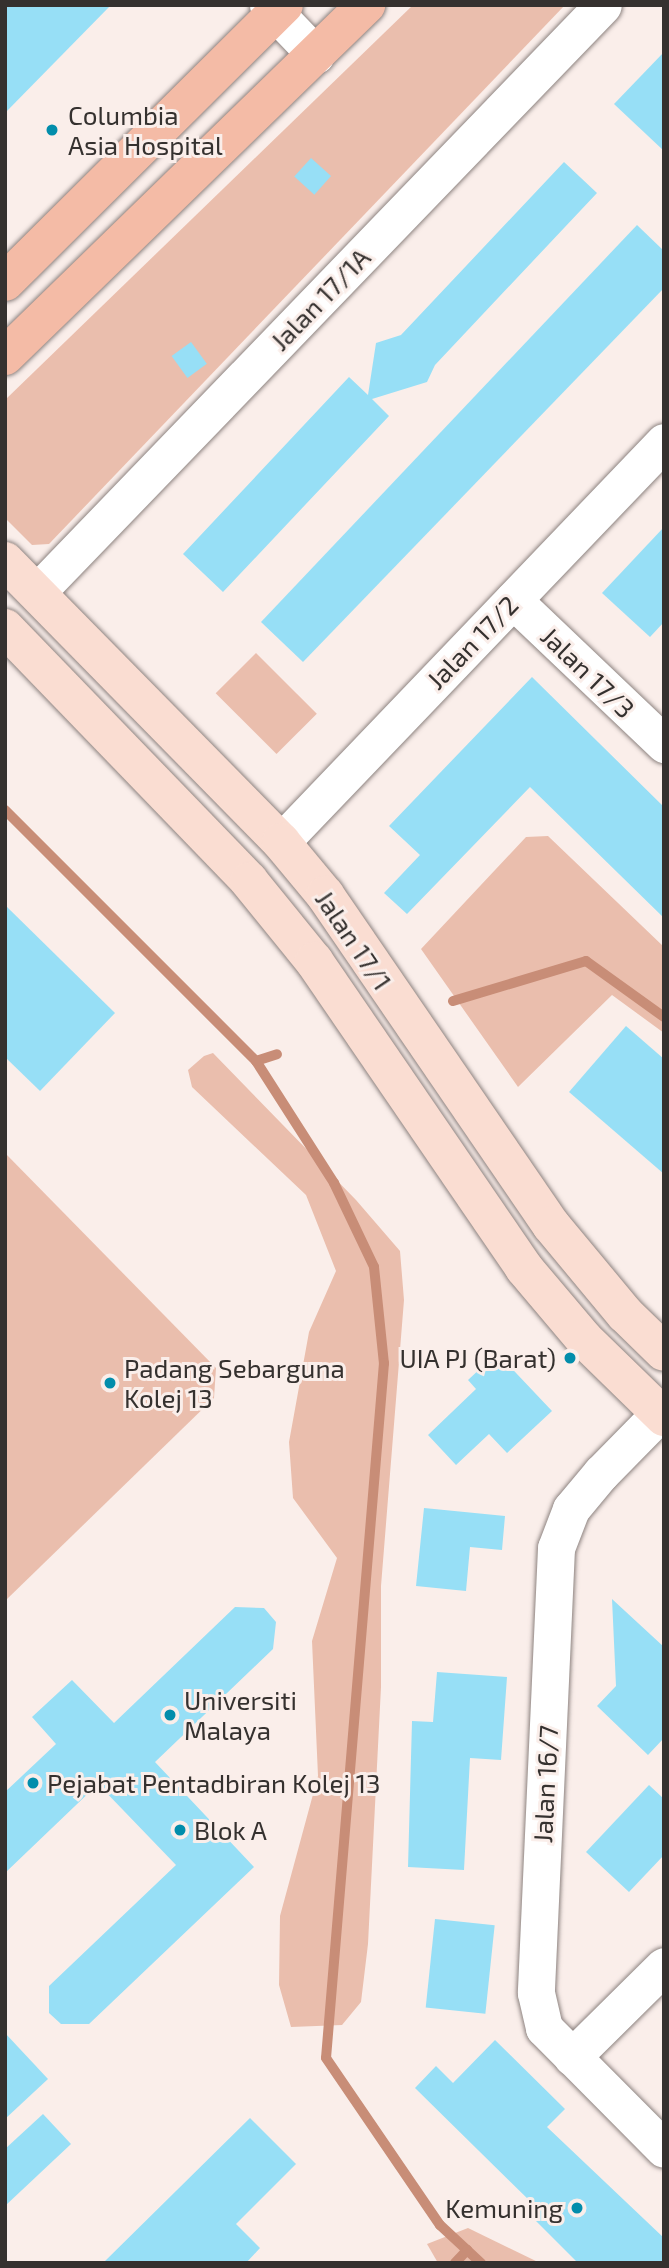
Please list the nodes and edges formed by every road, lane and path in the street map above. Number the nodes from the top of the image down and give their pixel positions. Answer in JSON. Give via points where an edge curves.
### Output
{"nodes":[{"id":1,"x":366,"y":5,"type":"edge"},
{"id":2,"x":603,"y":5,"type":"edge"},
{"id":3,"x":276,"y":8,"type":"edge"},
{"id":4,"x":316,"y":55,"type":"junction"},
{"id":5,"x":5,"y":282,"type":"edge"},
{"id":6,"x":5,"y":356,"type":"edge"},
{"id":7,"x":664,"y":442,"type":"edge"},
{"id":8,"x":5,"y":561,"type":"edge"},
{"id":9,"x":37,"y":593,"type":"junction"},
{"id":10,"x":513,"y":600,"type":"junction"},
{"id":11,"x":5,"y":628,"type":"edge"},
{"id":12,"x":664,"y":744,"type":"edge"},
{"id":13,"x":281,"y":842,"type":"junction"},
{"id":14,"x":664,"y":1352,"type":"edge"},
{"id":15,"x":662,"y":1413,"type":"edge"},
{"id":16,"x":664,"y":1966,"type":"edge"},
{"id":17,"x":572,"y":2057,"type":"junction"},
{"id":18,"x":664,"y":2149,"type":"edge"}],
"edges":[{"from":1,"to":4,"type":"main road"},
{"from":2,"to":9,"type":"street","name":"Jalan 17/1A"},
{"from":3,"to":4,"type":"street"},
{"from":3,"to":5,"type":"main road"},
{"from":4,"to":6,"type":"main road"},
{"from":7,"to":10,"type":"street","name":"Jalan 17/2"},
{"from":8,"to":9,"type":"street","name":"Jalan 17/1"},
{"from":9,"to":13,"type":"street","name":"Jalan 17/1"},
{"from":10,"to":12,"type":"street","name":"Jalan 17/3"},
{"from":10,"to":13,"type":"street","name":"Jalan 17/2"},
{"from":11,"to":15,"type":"street","name":"Jalan 17/1","via":[[249,881],[314,961],[524,1268],[584,1339]]},
{"from":13,"to":14,"type":"street","name":"Jalan 17/1","via":[[325,895],[551,1224],[625,1314]]},
{"from":15,"to":17,"type":"street","name":"Jalan 16/7","via":[[571,1509],[556,1548],[536,1993],[544,2028]]},
{"from":16,"to":17,"type":"street"},
{"from":17,"to":18,"type":"street","name":"Jalan 16/7"}]}
